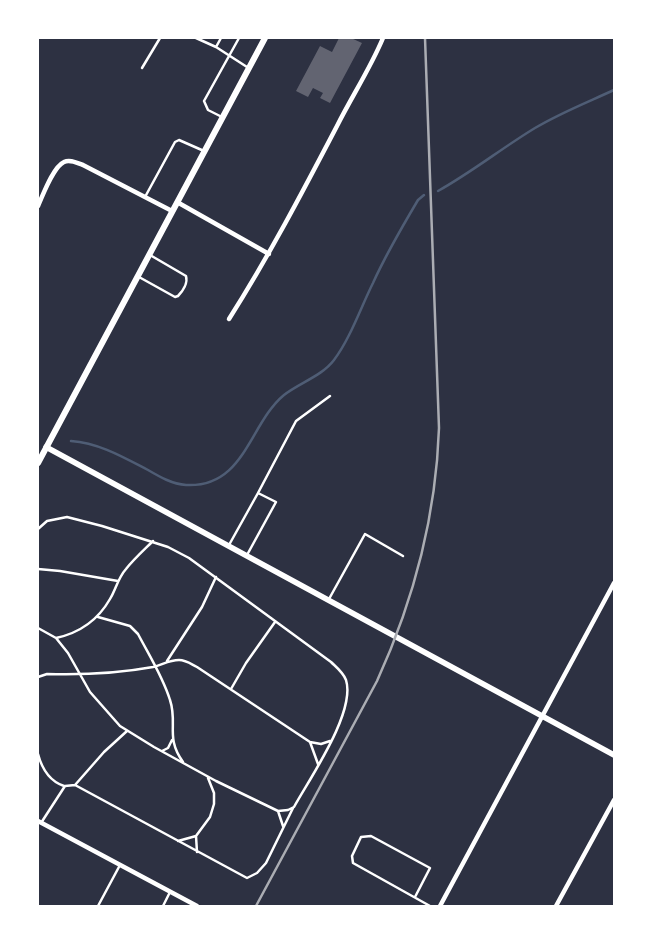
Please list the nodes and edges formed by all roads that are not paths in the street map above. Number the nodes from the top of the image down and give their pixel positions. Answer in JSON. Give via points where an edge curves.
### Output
{"nodes":[{"id":1,"x":160,"y":38,"type":"edge"},
{"id":2,"x":196,"y":38,"type":"edge"},
{"id":3,"x":222,"y":38,"type":"edge"},
{"id":4,"x":239,"y":38,"type":"edge"},
{"id":5,"x":265,"y":38,"type":"edge"},
{"id":6,"x":382,"y":38,"type":"edge"},
{"id":7,"x":216,"y":48,"type":"junction"},
{"id":8,"x":228,"y":56,"type":"junction"},
{"id":9,"x":142,"y":68,"type":"dead end"},
{"id":10,"x":248,"y":68,"type":"junction"},
{"id":11,"x":222,"y":117,"type":"junction"},
{"id":12,"x":204,"y":151,"type":"junction"},
{"id":13,"x":145,"y":197,"type":"junction"},
{"id":14,"x":177,"y":202,"type":"junction"},
{"id":15,"x":38,"y":206,"type":"edge"},
{"id":16,"x":172,"y":211,"type":"junction"},
{"id":17,"x":148,"y":254,"type":"junction"},
{"id":18,"x":269,"y":254,"type":"junction"},
{"id":19,"x":137,"y":276,"type":"junction"},
{"id":20,"x":229,"y":319,"type":"dead end"},
{"id":21,"x":330,"y":396,"type":"dead end"},
{"id":22,"x":46,"y":447,"type":"junction"},
{"id":23,"x":38,"y":463,"type":"edge"},
{"id":24,"x":258,"y":493,"type":"junction"},
{"id":25,"x":38,"y":529,"type":"edge"},
{"id":26,"x":153,"y":541,"type":"junction"},
{"id":27,"x":228,"y":546,"type":"junction"},
{"id":28,"x":246,"y":556,"type":"junction"},
{"id":29,"x":402,"y":556,"type":"dead end"},
{"id":30,"x":38,"y":569,"type":"edge"},
{"id":31,"x":216,"y":577,"type":"junction"},
{"id":32,"x":118,"y":581,"type":"junction"},
{"id":33,"x":614,"y":583,"type":"edge"},
{"id":34,"x":328,"y":600,"type":"junction"},
{"id":35,"x":98,"y":618,"type":"junction"},
{"id":36,"x":276,"y":621,"type":"junction"},
{"id":37,"x":38,"y":628,"type":"edge"},
{"id":38,"x":56,"y":638,"type":"junction"},
{"id":39,"x":167,"y":661,"type":"junction"},
{"id":40,"x":155,"y":667,"type":"junction"},
{"id":41,"x":80,"y":673,"type":"junction"},
{"id":42,"x":38,"y":677,"type":"edge"},
{"id":43,"x":231,"y":690,"type":"junction"},
{"id":44,"x":542,"y":715,"type":"junction"},
{"id":45,"x":127,"y":731,"type":"junction"},
{"id":46,"x":172,"y":740,"type":"junction"},
{"id":47,"x":332,"y":741,"type":"junction"},
{"id":48,"x":310,"y":742,"type":"junction"},
{"id":49,"x":162,"y":751,"type":"junction"},
{"id":50,"x":38,"y":754,"type":"edge"},
{"id":51,"x":614,"y":755,"type":"edge"},
{"id":52,"x":184,"y":764,"type":"junction"},
{"id":53,"x":318,"y":764,"type":"junction"},
{"id":54,"x":208,"y":776,"type":"junction"},
{"id":55,"x":75,"y":785,"type":"junction"},
{"id":56,"x":65,"y":786,"type":"junction"},
{"id":57,"x":614,"y":800,"type":"edge"},
{"id":58,"x":294,"y":807,"type":"junction"},
{"id":59,"x":278,"y":811,"type":"junction"},
{"id":60,"x":39,"y":822,"type":"edge"},
{"id":61,"x":283,"y":827,"type":"junction"},
{"id":62,"x":196,"y":836,"type":"junction"},
{"id":63,"x":178,"y":842,"type":"junction"},
{"id":64,"x":197,"y":852,"type":"junction"},
{"id":65,"x":120,"y":865,"type":"junction"},
{"id":66,"x":170,"y":892,"type":"junction"},
{"id":67,"x":415,"y":898,"type":"junction"},
{"id":68,"x":98,"y":906,"type":"edge"},
{"id":69,"x":163,"y":906,"type":"edge"},
{"id":70,"x":197,"y":906,"type":"edge"},
{"id":71,"x":430,"y":906,"type":"edge"},
{"id":72,"x":440,"y":906,"type":"edge"},
{"id":73,"x":556,"y":906,"type":"edge"}],
"edges":[{"from":1,"to":9,"type":"lane"},
{"from":2,"to":7,"type":"lane"},
{"from":3,"to":7,"type":"lane"},
{"from":4,"to":8,"type":"lane"},
{"from":5,"to":10,"type":"main road"},
{"from":6,"to":18,"type":"street","via":[[377,54]]},
{"from":7,"to":8,"type":"lane"},
{"from":8,"to":10,"type":"lane"},
{"from":8,"to":11,"type":"lane","via":[[204,101],[208,110]]},
{"from":10,"to":11,"type":"main road"},
{"from":11,"to":12,"type":"main road"},
{"from":12,"to":13,"type":"lane","via":[[179,140],[176,142]]},
{"from":12,"to":14,"type":"main road"},
{"from":13,"to":15,"type":"street","via":[[71,161],[61,164],[56,170]]},
{"from":13,"to":16,"type":"street"},
{"from":14,"to":16,"type":"main road"},
{"from":14,"to":18,"type":"street"},
{"from":16,"to":17,"type":"main road"},
{"from":17,"to":19,"type":"main road"},
{"from":17,"to":19,"type":"lane","via":[[186,276],[182,292],[176,297]]},
{"from":18,"to":20,"type":"street"},
{"from":19,"to":22,"type":"main road"},
{"from":21,"to":24,"type":"lane","via":[[296,421]]},
{"from":22,"to":23,"type":"main road"},
{"from":22,"to":27,"type":"street"},
{"from":24,"to":27,"type":"lane"},
{"from":24,"to":28,"type":"lane","via":[[276,502]]},
{"from":25,"to":26,"type":"lane","via":[[47,520],[67,517]]},
{"from":26,"to":31,"type":"lane","via":[[189,558]]},
{"from":26,"to":32,"type":"lane"},
{"from":27,"to":28,"type":"street"},
{"from":28,"to":34,"type":"street"},
{"from":29,"to":34,"type":"lane","via":[[365,534]]},
{"from":30,"to":32,"type":"lane"},
{"from":31,"to":36,"type":"lane"},
{"from":31,"to":39,"type":"lane","via":[[202,607]]},
{"from":32,"to":35,"type":"lane"},
{"from":33,"to":44,"type":"street"},
{"from":34,"to":44,"type":"street"},
{"from":35,"to":38,"type":"lane","via":[[70,635]]},
{"from":35,"to":40,"type":"lane","via":[[130,626],[138,634]]},
{"from":36,"to":43,"type":"lane"},
{"from":36,"to":47,"type":"lane","via":[[331,662],[346,680],[344,712]]},
{"from":37,"to":38,"type":"lane"},
{"from":38,"to":41,"type":"lane"},
{"from":39,"to":40,"type":"lane"},
{"from":39,"to":43,"type":"lane","via":[[187,661]]},
{"from":40,"to":41,"type":"lane"},
{"from":40,"to":46,"type":"lane","via":[[171,702]]},
{"from":41,"to":42,"type":"lane"},
{"from":41,"to":45,"type":"lane","via":[[102,707]]},
{"from":43,"to":48,"type":"lane"},
{"from":44,"to":51,"type":"street"},
{"from":44,"to":72,"type":"street"},
{"from":45,"to":49,"type":"lane"},
{"from":45,"to":55,"type":"lane"},
{"from":46,"to":49,"type":"lane"},
{"from":46,"to":52,"type":"lane"},
{"from":47,"to":48,"type":"lane"},
{"from":47,"to":53,"type":"lane"},
{"from":48,"to":53,"type":"lane"},
{"from":49,"to":52,"type":"lane"},
{"from":50,"to":56,"type":"lane","via":[[46,774]]},
{"from":52,"to":54,"type":"lane"},
{"from":53,"to":58,"type":"lane"},
{"from":54,"to":59,"type":"lane"},
{"from":54,"to":62,"type":"lane","via":[[214,804],[210,817]]},
{"from":55,"to":56,"type":"lane"},
{"from":55,"to":63,"type":"lane"},
{"from":56,"to":60,"type":"lane"},
{"from":57,"to":73,"type":"street"},
{"from":58,"to":59,"type":"lane"},
{"from":58,"to":61,"type":"lane"},
{"from":59,"to":61,"type":"lane"},
{"from":60,"to":65,"type":"street"},
{"from":61,"to":64,"type":"lane","via":[[266,864],[247,878]]},
{"from":62,"to":63,"type":"lane"},
{"from":62,"to":64,"type":"lane"},
{"from":63,"to":64,"type":"lane"},
{"from":65,"to":66,"type":"street"},
{"from":65,"to":68,"type":"lane"},
{"from":66,"to":69,"type":"lane"},
{"from":66,"to":70,"type":"street"},
{"from":67,"to":67,"type":"lane","via":[[353,863],[352,856],[360,837],[371,836],[430,868]]},
{"from":67,"to":71,"type":"lane"}]}
